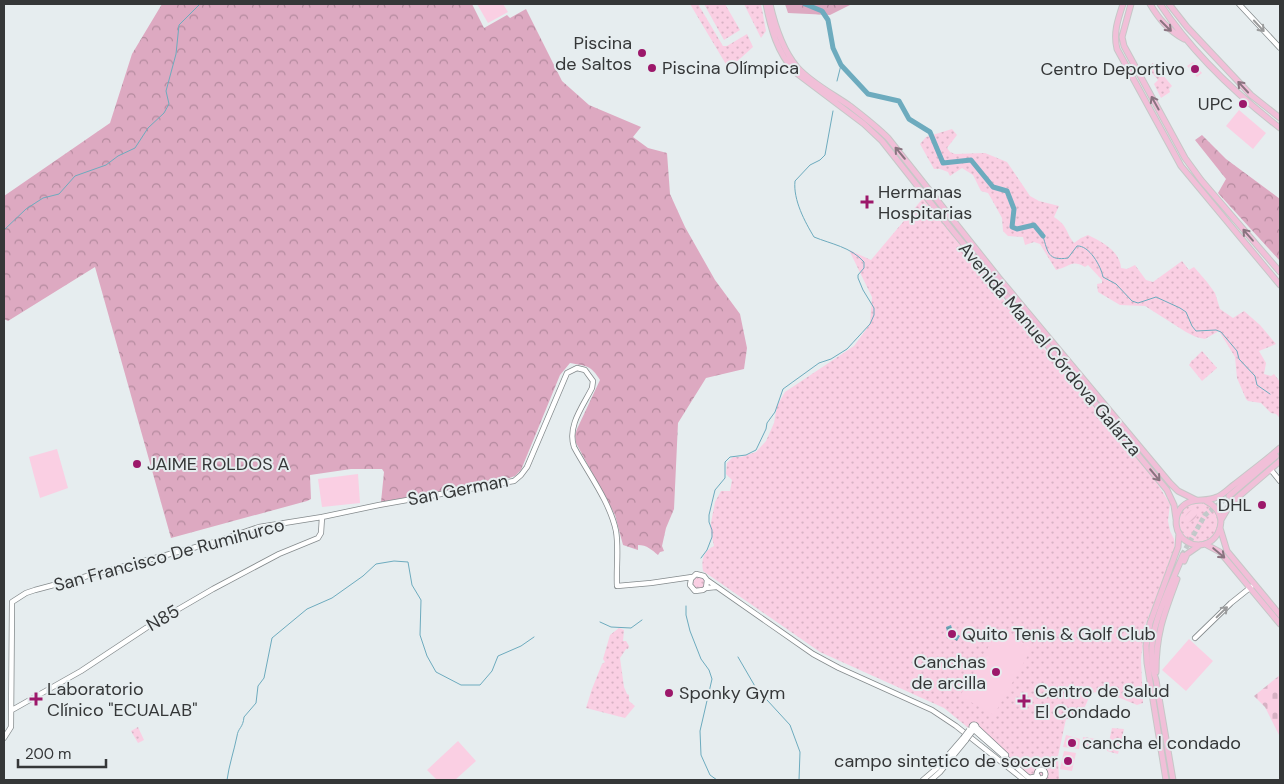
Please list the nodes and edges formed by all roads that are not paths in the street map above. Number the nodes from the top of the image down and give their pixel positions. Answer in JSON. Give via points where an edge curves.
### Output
{"nodes":[{"id":1,"x":766,"y":4,"type":"edge"},
{"id":2,"x":770,"y":4,"type":"edge"},
{"id":3,"x":1123,"y":4,"type":"edge"},
{"id":4,"x":1130,"y":4,"type":"edge"},
{"id":5,"x":1150,"y":4,"type":"edge"},
{"id":6,"x":1160,"y":4,"type":"edge"},
{"id":7,"x":1170,"y":4,"type":"edge"},
{"id":8,"x":1239,"y":4,"type":"edge"},
{"id":9,"x":1188,"y":41,"type":"junction"},
{"id":10,"x":1280,"y":48,"type":"edge"},
{"id":11,"x":819,"y":88,"type":"junction"},
{"id":12,"x":839,"y":102,"type":"junction"},
{"id":13,"x":1280,"y":118,"type":"edge"},
{"id":14,"x":1280,"y":128,"type":"edge"},
{"id":15,"x":1169,"y":145,"type":"junction"},
{"id":16,"x":1193,"y":168,"type":"junction"},
{"id":17,"x":930,"y":191,"type":"junction"},
{"id":18,"x":924,"y":194,"type":"junction"},
{"id":19,"x":1215,"y":207,"type":"junction"},
{"id":20,"x":1237,"y":222,"type":"junction"},
{"id":21,"x":1280,"y":272,"type":"edge"},
{"id":22,"x":1280,"y":285,"type":"edge"},
{"id":23,"x":1010,"y":295,"type":"junction"},
{"id":24,"x":1035,"y":326,"type":"junction"},
{"id":25,"x":1280,"y":448,"type":"edge"},
{"id":26,"x":1280,"y":452,"type":"edge"},
{"id":27,"x":1280,"y":459,"type":"edge"},
{"id":28,"x":1271,"y":470,"type":"junction"},
{"id":29,"x":1280,"y":481,"type":"edge"},
{"id":30,"x":1196,"y":500,"type":"junction"},
{"id":31,"x":1206,"y":501,"type":"junction"},
{"id":32,"x":359,"y":509,"type":"joint"},
{"id":33,"x":322,"y":517,"type":"junction"},
{"id":34,"x":1176,"y":519,"type":"junction"},
{"id":35,"x":1221,"y":521,"type":"junction"},
{"id":36,"x":1220,"y":528,"type":"junction"},
{"id":37,"x":1178,"y":533,"type":"junction"},
{"id":38,"x":1202,"y":544,"type":"junction"},
{"id":39,"x":1183,"y":555,"type":"tunnel mouth"},
{"id":40,"x":692,"y":576,"type":"junction"},
{"id":41,"x":680,"y":580,"type":"junction"},
{"id":42,"x":707,"y":580,"type":"junction"},
{"id":43,"x":690,"y":584,"type":"junction"},
{"id":44,"x":1256,"y":584,"type":"junction"},
{"id":45,"x":716,"y":587,"type":"junction"},
{"id":46,"x":1249,"y":587,"type":"junction"},
{"id":47,"x":706,"y":588,"type":"junction"},
{"id":48,"x":1280,"y":614,"type":"edge"},
{"id":49,"x":1280,"y":624,"type":"edge"},
{"id":50,"x":1196,"y":638,"type":"dead end"},
{"id":51,"x":1153,"y":680,"type":"junction"},
{"id":52,"x":12,"y":710,"type":"junction"},
{"id":53,"x":4,"y":738,"type":"edge"},
{"id":54,"x":964,"y":739,"type":"junction"},
{"id":55,"x":1039,"y":778,"type":"edge"},
{"id":56,"x":924,"y":780,"type":"edge"},
{"id":57,"x":931,"y":780,"type":"edge"},
{"id":58,"x":1024,"y":780,"type":"edge"},
{"id":59,"x":1166,"y":780,"type":"edge"},
{"id":60,"x":1173,"y":780,"type":"edge"}],
"edges":[{"from":1,"to":11,"type":"main road","name":"Avenida Manuel Córdova Galarza","via":[[771,31],[782,56],[794,72]]},
{"from":2,"to":11,"type":"main road","name":"Avenida Manuel Córdova Galarza","via":[[784,46],[796,66]]},
{"from":3,"to":15,"type":"main road","via":[[1117,22],[1117,49]]},
{"from":16,"to":4,"type":"main road","one_way":true,"via":[[1124,46],[1122,37]]},
{"from":5,"to":9,"type":"main road","one_way":true,"via":[[1169,30]]},
{"from":6,"to":9,"type":"main road"},
{"from":13,"to":7,"type":"main road","one_way":true,"via":[[1251,95],[1187,27]]},
{"from":8,"to":10,"type":"main road","one_way":true},
{"from":9,"to":14,"type":"main road","via":[[1245,99]]},
{"from":11,"to":12,"type":"main road","name":"Avenida Manuel Córdova Galarza"},
{"from":17,"to":12,"type":"main road","name":"Avenida Manuel Córdova Galarza","one_way":true,"via":[[888,138],[871,122]]},
{"from":12,"to":18,"type":"main road","name":"Avenida Manuel Córdova Galarza","via":[[873,131]]},
{"from":15,"to":16,"type":"main road","via":[[1173,144],[1184,162]]},
{"from":15,"to":19,"type":"main road","via":[[1181,166]]},
{"from":16,"to":20,"type":"main road"},
{"from":17,"to":18,"type":"main road"},
{"from":17,"to":23,"type":"main road","name":"Avenida Manuel Córdova Galarza"},
{"from":18,"to":23,"type":"main road","name":"Avenida Manuel Córdova Galarza"},
{"from":19,"to":20,"type":"main road","via":[[1233,224]]},
{"from":19,"to":22,"type":"main road"},
{"from":21,"to":20,"type":"main road","one_way":true},
{"from":23,"to":24,"type":"main road","name":"Avenida Manuel Córdova Galarza"},
{"from":24,"to":30,"type":"main road","name":"Avenida Manuel Córdova Galarza","via":[[1170,483]]},
{"from":24,"to":34,"type":"main road","name":"Avenida Manuel Córdova Galarza","one_way":true,"via":[[1167,490],[1174,504]]},
{"from":25,"to":31,"type":"main road","via":[[1220,496]]},
{"from":26,"to":27,"type":"main road","via":[[1229,496]]},
{"from":27,"to":28,"type":"main road"},
{"from":28,"to":29,"type":"main road"},
{"from":28,"to":35,"type":"main road","via":[[1231,504]]},
{"from":30,"to":31,"type":"main road"},
{"from":30,"to":34,"type":"main road","via":[[1183,506]]},
{"from":31,"to":35,"type":"main road","via":[[1215,507]]},
{"from":32,"to":33,"type":"main road","name":"San Francisco De Rumihurco"},
{"from":32,"to":41,"type":"main road","name":"San German","via":[[514,481],[527,467],[567,373],[581,369],[590,375],[593,384],[572,431],[572,439],[607,505],[616,530],[617,586]]},
{"from":33,"to":52,"type":"main road","name":"N85","via":[[318,538],[279,554],[213,589]]},
{"from":33,"to":52,"type":"main road","name":"San Francisco De Rumihurco","via":[[259,527],[210,544],[31,592],[12,602]]},
{"from":34,"to":37,"type":"main road"},
{"from":35,"to":36,"type":"main road"},
{"from":36,"to":38,"type":"main road","via":[[1216,536]]},
{"from":36,"to":44,"type":"main road","via":[[1225,548]]},
{"from":37,"to":38,"type":"main road","via":[[1188,542]]},
{"from":37,"to":51,"type":"main road","via":[[1180,540],[1176,556],[1147,634],[1146,663]]},
{"from":38,"to":46,"type":"main road","one_way":true,"via":[[1220,552]]},
{"from":38,"to":51,"type":"main road","via":[[1187,554],[1163,618]]},
{"from":39,"to":51,"type":"main road","via":[[1153,630],[1150,649]]},
{"from":40,"to":41,"type":"main road"},
{"from":40,"to":42,"type":"main road","via":[[701,574]]},
{"from":40,"to":43,"type":"main road"},
{"from":41,"to":43,"type":"main road"},
{"from":42,"to":45,"type":"main road"},
{"from":42,"to":47,"type":"main road"},
{"from":43,"to":47,"type":"main road","via":[[695,591]]},
{"from":44,"to":46,"type":"main road"},
{"from":44,"to":48,"type":"main road"},
{"from":45,"to":47,"type":"main road"},
{"from":45,"to":58,"type":"main road","via":[[813,654],[932,710]]},
{"from":46,"to":49,"type":"main road"},
{"from":50,"to":46,"type":"main road","one_way":true},
{"from":51,"to":59,"type":"main road"},
{"from":51,"to":60,"type":"main road"},
{"from":52,"to":53,"type":"main road","via":[[11,728]]},
{"from":54,"to":55,"type":"main road","bridge":true,"via":[[973,730],[1029,778]]},
{"from":54,"to":56,"type":"main road"},
{"from":54,"to":57,"type":"main road"}]}
